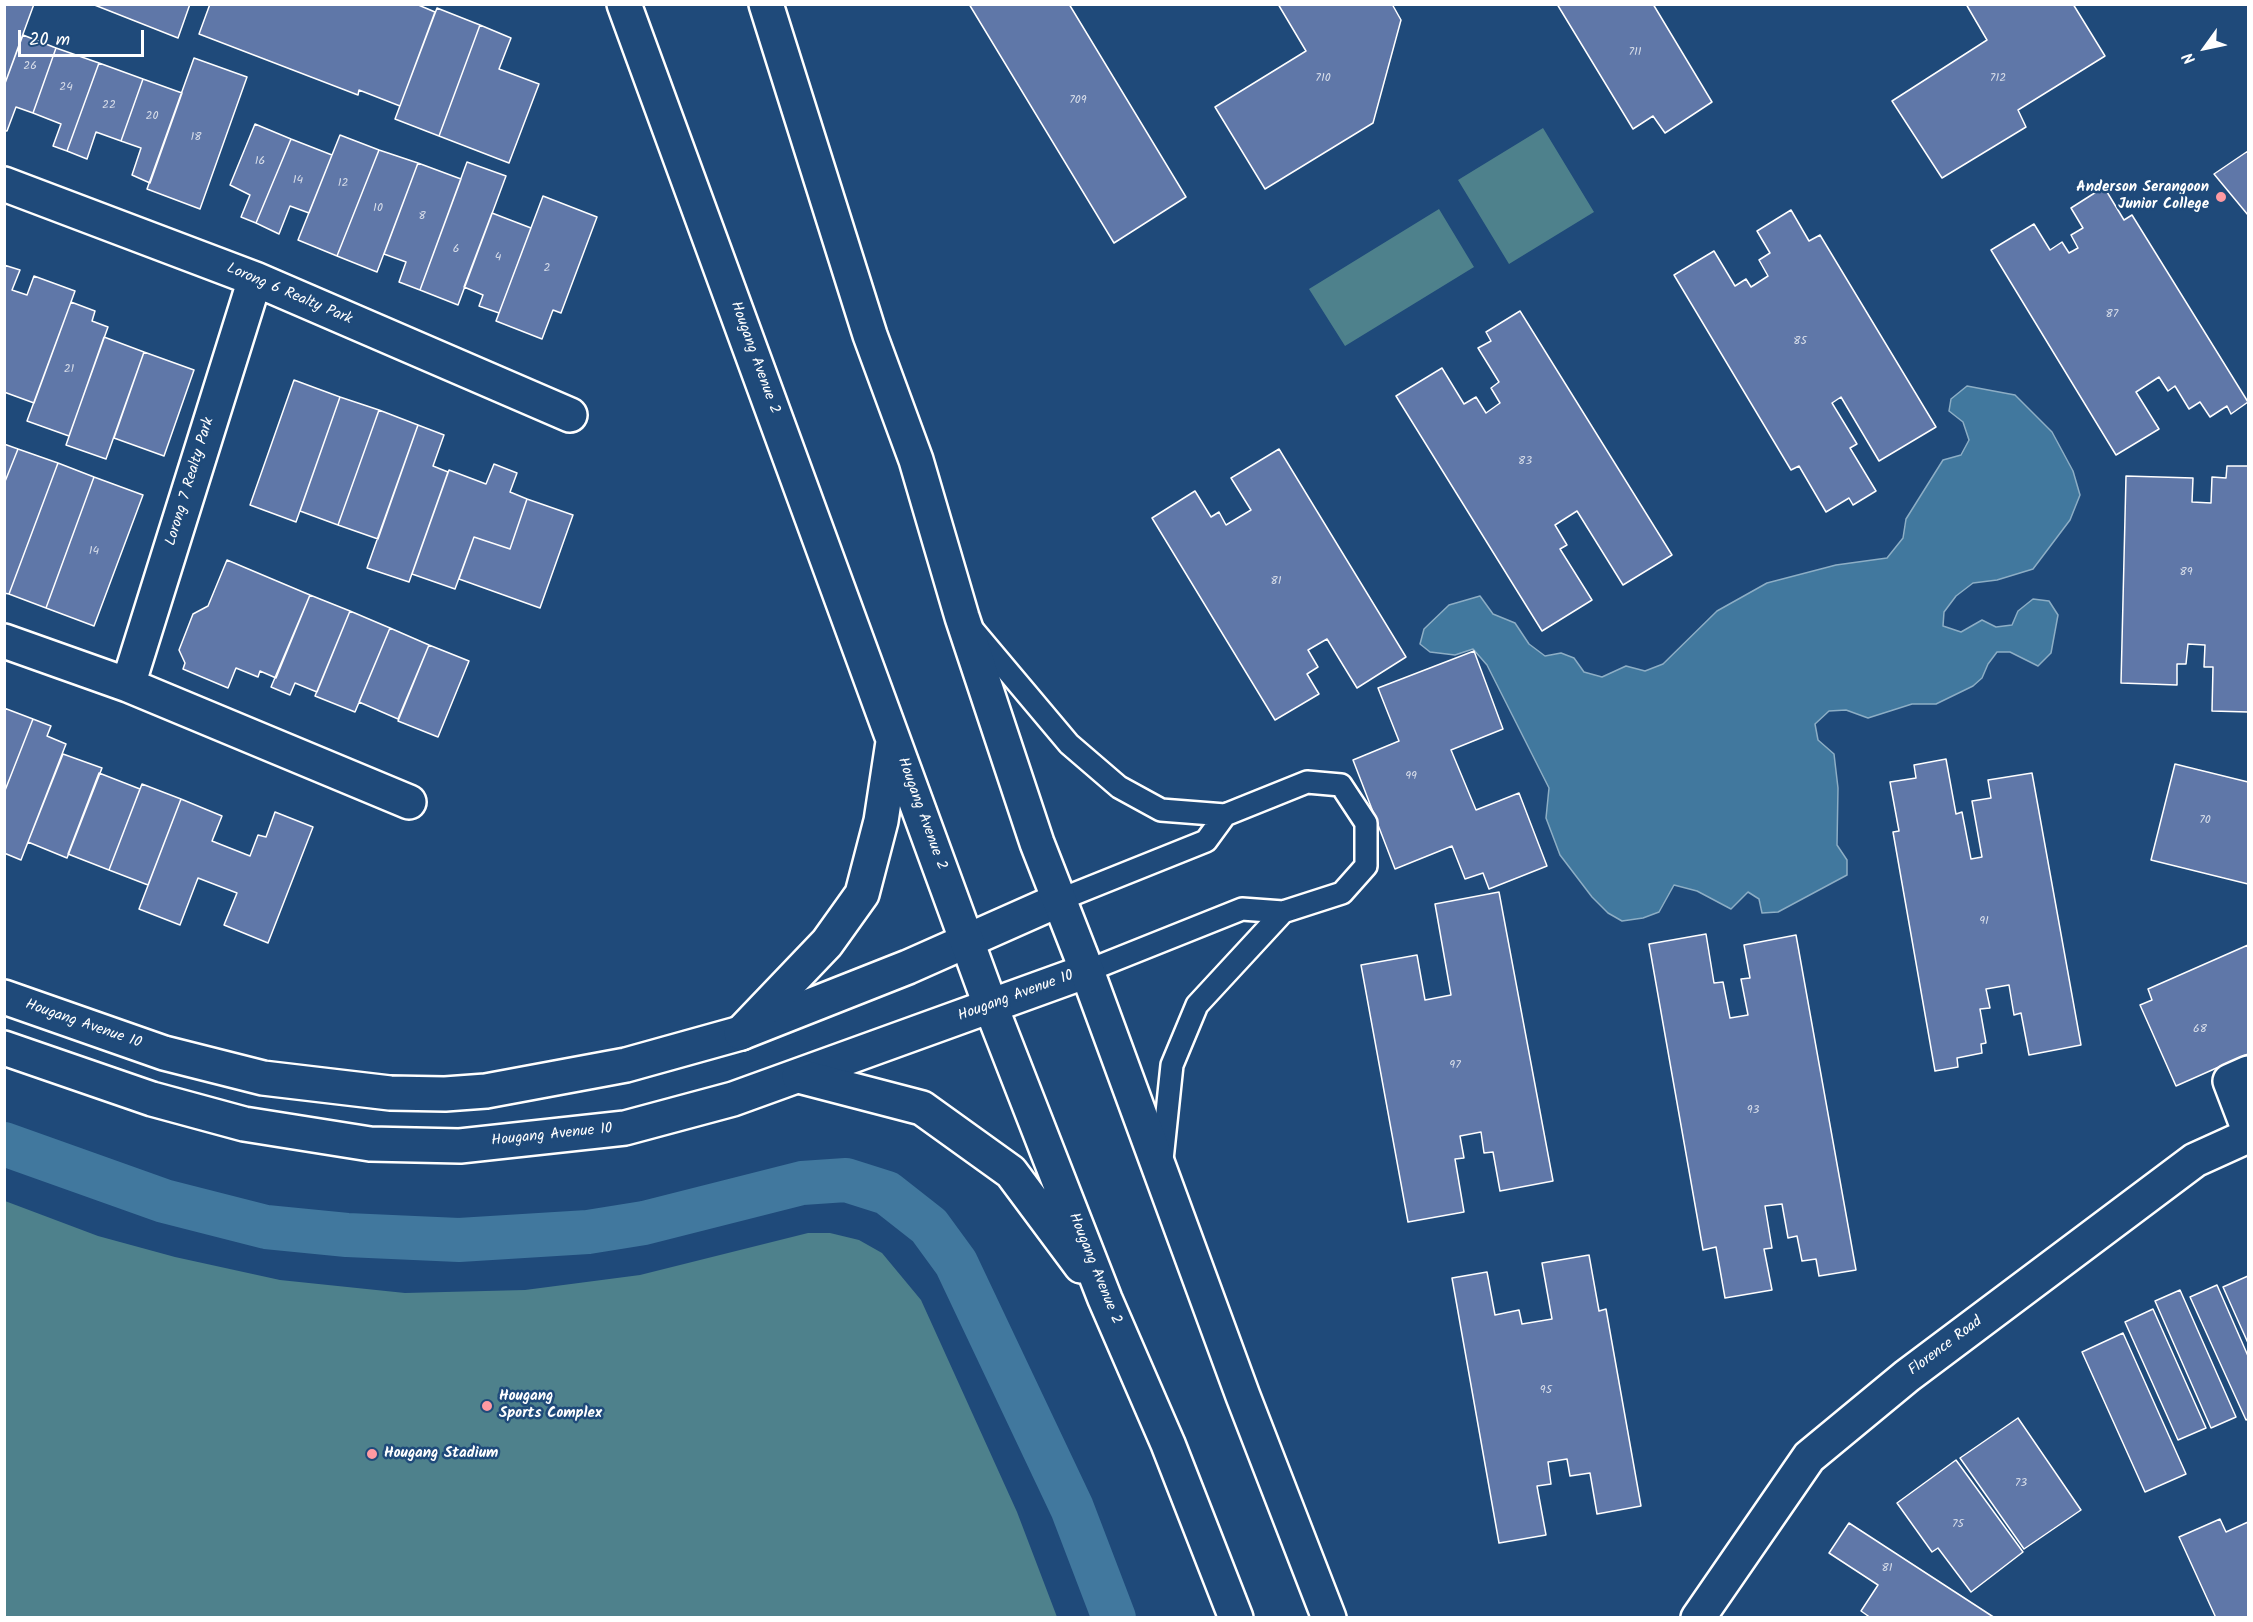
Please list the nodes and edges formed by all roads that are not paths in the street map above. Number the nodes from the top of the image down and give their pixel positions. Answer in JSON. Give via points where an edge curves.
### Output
{"nodes":[{"id":1,"x":624,"y":4,"type":"edge"},
{"id":2,"x":766,"y":4,"type":"edge"},
{"id":3,"x":4,"y":184,"type":"edge"},
{"id":4,"x":255,"y":279,"type":"junction"},
{"id":5,"x":570,"y":415,"type":"dead end"},
{"id":6,"x":962,"y":617,"type":"junction"},
{"id":7,"x":4,"y":641,"type":"edge"},
{"id":8,"x":128,"y":685,"type":"junction"},
{"id":9,"x":894,"y":736,"type":"junction"},
{"id":10,"x":409,"y":802,"type":"dead end"},
{"id":11,"x":1225,"y":815,"type":"junction"},
{"id":12,"x":1059,"y":900,"type":"junction"},
{"id":13,"x":1283,"y":912,"type":"junction"},
{"id":14,"x":968,"y":941,"type":"junction"},
{"id":15,"x":1088,"y":971,"type":"junction"},
{"id":16,"x":4,"y":997,"type":"edge"},
{"id":17,"x":992,"y":1007,"type":"junction"},
{"id":18,"x":741,"y":1033,"type":"junction"},
{"id":19,"x":4,"y":1048,"type":"edge"},
{"id":20,"x":2248,"y":1073,"type":"edge"},
{"id":21,"x":800,"y":1076,"type":"junction"},
{"id":22,"x":2248,"y":1128,"type":"edge"},
{"id":23,"x":2248,"y":1136,"type":"edge"},
{"id":24,"x":1161,"y":1168,"type":"junction"},
{"id":25,"x":1105,"y":1299,"type":"junction"},
{"id":26,"x":1236,"y":1617,"type":"edge"},
{"id":27,"x":1329,"y":1617,"type":"edge"},
{"id":28,"x":1698,"y":1617,"type":"edge"}],
"edges":[{"from":1,"to":9,"type":"main road","name":"Hougang Avenue 2"},
{"from":2,"to":6,"type":"main road","via":[[870,335],[916,460]]},
{"from":3,"to":4,"type":"main road","name":"Lorong 6 Realty Park"},
{"from":4,"to":5,"type":"main road","name":"Lorong 6 Realty Park"},
{"from":4,"to":8,"type":"main road","name":"Lorong 7 Realty Park"},
{"from":6,"to":11,"type":"lane","via":[[1069,744],[1119,787],[1161,810]]},
{"from":6,"to":12,"type":"main road"},
{"from":7,"to":8,"type":"main road"},
{"from":8,"to":10,"type":"main road"},
{"from":9,"to":14,"type":"main road","name":"Hougang Avenue 2"},
{"from":9,"to":18,"type":"main road","via":[[881,820],[862,894],[827,943]]},
{"from":11,"to":12,"type":"lane","via":[[1206,841]]},
{"from":11,"to":13,"type":"lane","via":[[1306,783],[1341,785],[1366,823],[1366,866],[1342,893]]},
{"from":12,"to":14,"type":"main road","name":"Hougang Avenue 10"},
{"from":12,"to":15,"type":"main road"},
{"from":13,"to":15,"type":"lane","via":[[1242,909]]},
{"from":13,"to":24,"type":"lane","via":[[1197,1005],[1172,1065]]},
{"from":14,"to":17,"type":"main road","name":"Hougang Avenue 2"},
{"from":14,"to":18,"type":"main road","name":"Hougang Avenue 10"},
{"from":15,"to":17,"type":"main road","name":"Hougang Avenue 10"},
{"from":15,"to":24,"type":"main road"},
{"from":16,"to":18,"type":"main road","name":"Hougang Avenue 10","via":[[164,1053],[263,1078],[390,1093],[486,1091],[626,1065]]},
{"from":17,"to":21,"type":"main road","name":"Hougang Avenue 10"},
{"from":17,"to":25,"type":"main road","name":"Hougang Avenue 2"},
{"from":19,"to":21,"type":"main road","name":"Hougang Avenue 10","via":[[152,1099],[244,1124],[370,1144],[460,1146],[625,1128]]},
{"from":20,"to":22,"type":"main road","via":[[2230,1081]]},
{"from":21,"to":25,"type":"main road","via":[[922,1108],[1011,1172]]},
{"from":23,"to":28,"type":"main road","name":"Florence Road","via":[[2195,1160],[1907,1376],[1809,1457]]},
{"from":24,"to":27,"type":"main road","via":[[1243,1396]]},
{"from":25,"to":26,"type":"main road","name":"Hougang Avenue 2","via":[[1168,1444]]}]}
